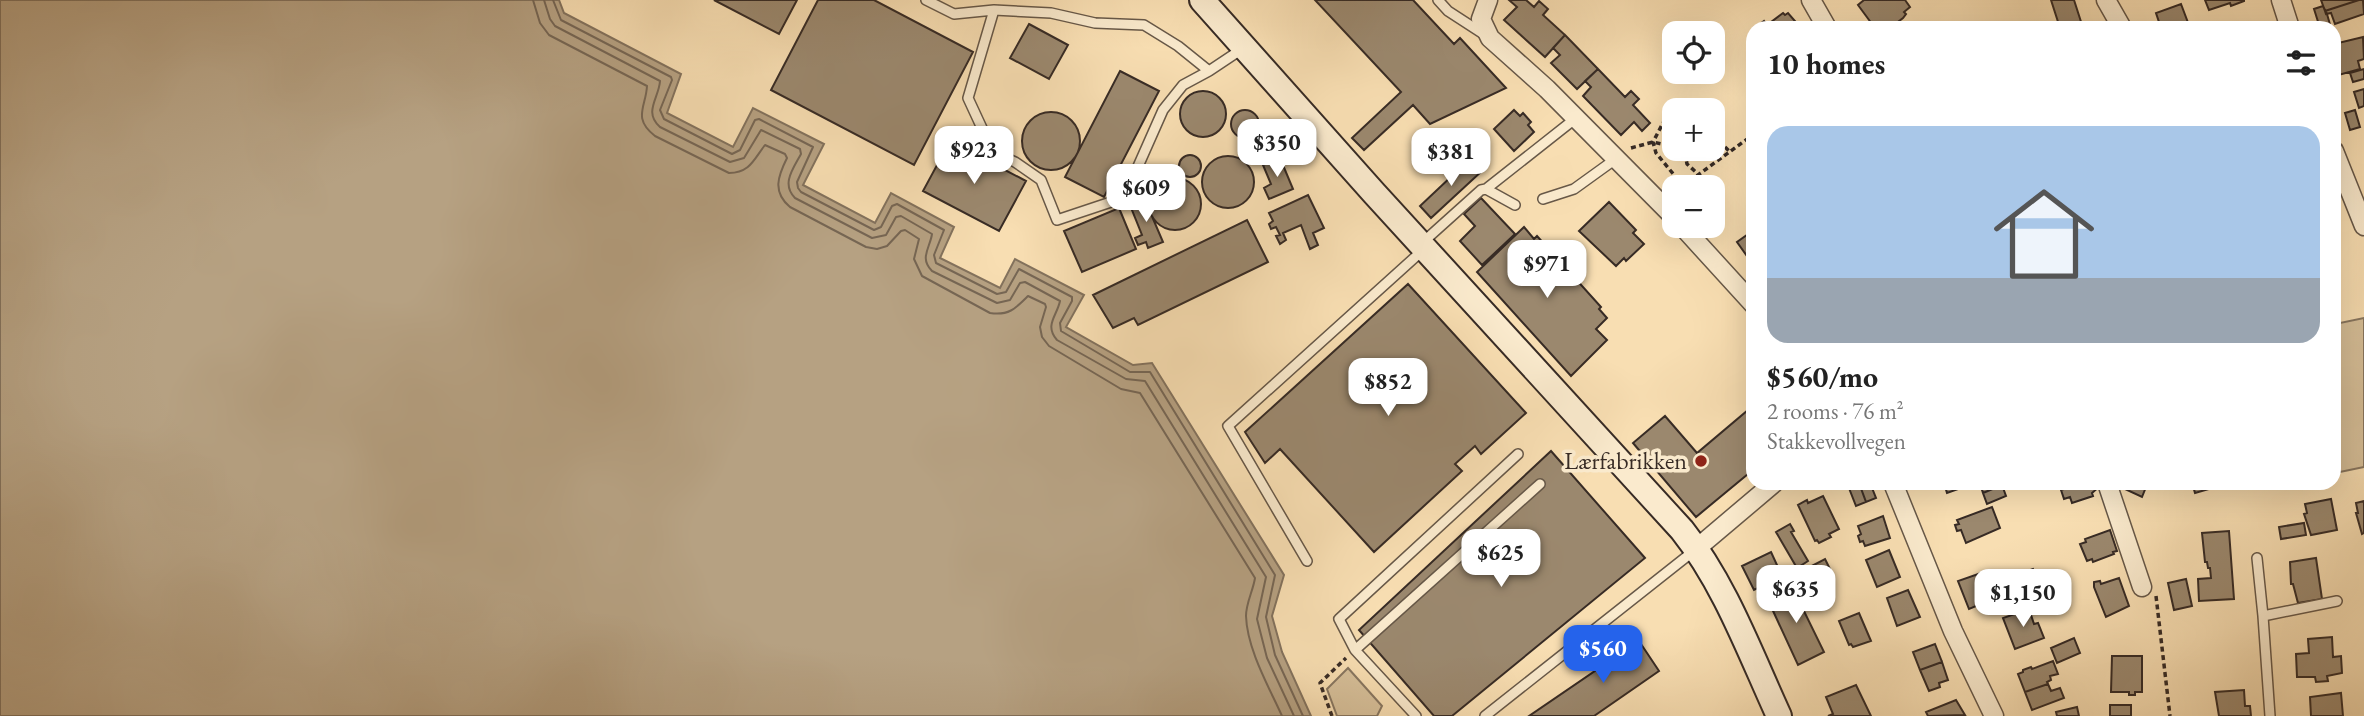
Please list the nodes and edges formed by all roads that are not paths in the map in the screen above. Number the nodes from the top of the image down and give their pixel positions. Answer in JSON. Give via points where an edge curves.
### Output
{"nodes":[{"id":1,"x":926,"y":0,"type":"edge"},
{"id":2,"x":1036,"y":0,"type":"edge"},
{"id":3,"x":1202,"y":0,"type":"edge"},
{"id":4,"x":1438,"y":0,"type":"edge"},
{"id":5,"x":1488,"y":0,"type":"edge"},
{"id":6,"x":1811,"y":0,"type":"edge"},
{"id":7,"x":2106,"y":0,"type":"edge"},
{"id":8,"x":2281,"y":0,"type":"edge"},
{"id":9,"x":994,"y":10,"type":"junction"},
{"id":10,"x":1029,"y":12,"type":"junction"},
{"id":11,"x":1823,"y":21,"type":"edge"},
{"id":12,"x":2118,"y":21,"type":"edge"},
{"id":13,"x":2288,"y":21,"type":"edge"},
{"id":14,"x":1490,"y":38,"type":"junction"},
{"id":15,"x":1243,"y":48,"type":"junction"},
{"id":16,"x":1209,"y":71,"type":"junction"},
{"id":17,"x":1576,"y":118,"type":"junction"},
{"id":18,"x":1612,"y":153,"type":"junction"},
{"id":19,"x":2341,"y":168,"type":"edge"},
{"id":20,"x":1486,"y":189,"type":"junction"},
{"id":21,"x":1543,"y":199,"type":"dead end"},
{"id":22,"x":1515,"y":205,"type":"dead end"},
{"id":23,"x":1662,"y":205,"type":"edge"},
{"id":24,"x":2364,"y":226,"type":"edge"},
{"id":25,"x":1693,"y":238,"type":"edge"},
{"id":26,"x":1423,"y":247,"type":"junction"},
{"id":27,"x":1746,"y":296,"type":"edge"},
{"id":28,"x":1518,"y":454,"type":"dead end"},
{"id":29,"x":1540,"y":484,"type":"dead end"},
{"id":30,"x":1766,"y":490,"type":"edge"},
{"id":31,"x":1896,"y":490,"type":"edge"},
{"id":32,"x":2109,"y":490,"type":"edge"},
{"id":33,"x":1696,"y":549,"type":"junction"},
{"id":34,"x":2258,"y":558,"type":"dead end"},
{"id":35,"x":1307,"y":562,"type":"dead end"},
{"id":36,"x":2142,"y":587,"type":"dead end"},
{"id":37,"x":2337,"y":601,"type":"dead end"},
{"id":38,"x":2263,"y":616,"type":"junction"},
{"id":39,"x":1355,"y":650,"type":"junction"},
{"id":40,"x":1416,"y":716,"type":"edge"},
{"id":41,"x":1485,"y":716,"type":"edge"},
{"id":42,"x":1779,"y":716,"type":"edge"},
{"id":43,"x":1994,"y":716,"type":"edge"},
{"id":44,"x":2270,"y":716,"type":"edge"}],
"edges":[{"from":1,"to":9,"type":"lane","via":[[954,14]]},
{"from":2,"to":10,"type":"lane"},
{"from":3,"to":15,"type":"street"},
{"from":4,"to":14,"type":"lane"},
{"from":5,"to":14,"type":"street","via":[[1481,19]]},
{"from":6,"to":11,"type":"street"},
{"from":7,"to":12,"type":"street"},
{"from":8,"to":13,"type":"street"},
{"from":9,"to":10,"type":"lane"},
{"from":9,"to":16,"type":"lane","via":[[968,98],[993,152],[1041,180],[1057,220],[1111,202],[1132,180],[1163,110],[1183,85]]},
{"from":10,"to":16,"type":"lane","via":[[1095,23],[1144,25]]},
{"from":14,"to":17,"type":"street"},
{"from":15,"to":16,"type":"lane"},
{"from":15,"to":26,"type":"street"},
{"from":17,"to":18,"type":"street"},
{"from":17,"to":20,"type":"lane"},
{"from":18,"to":21,"type":"lane","via":[[1574,189]]},
{"from":18,"to":23,"type":"street"},
{"from":19,"to":24,"type":"street"},
{"from":20,"to":22,"type":"lane"},
{"from":20,"to":26,"type":"lane"},
{"from":25,"to":27,"type":"street"},
{"from":26,"to":33,"type":"street"},
{"from":26,"to":35,"type":"lane","via":[[1228,426]]},
{"from":28,"to":39,"type":"lane","via":[[1339,619]]},
{"from":29,"to":39,"type":"lane"},
{"from":30,"to":33,"type":"street"},
{"from":31,"to":43,"type":"street","via":[[1953,631]]},
{"from":32,"to":36,"type":"street"},
{"from":33,"to":41,"type":"lane"},
{"from":33,"to":42,"type":"street"},
{"from":34,"to":38,"type":"lane"},
{"from":37,"to":38,"type":"lane"},
{"from":38,"to":44,"type":"lane"},
{"from":39,"to":40,"type":"lane"}]}
